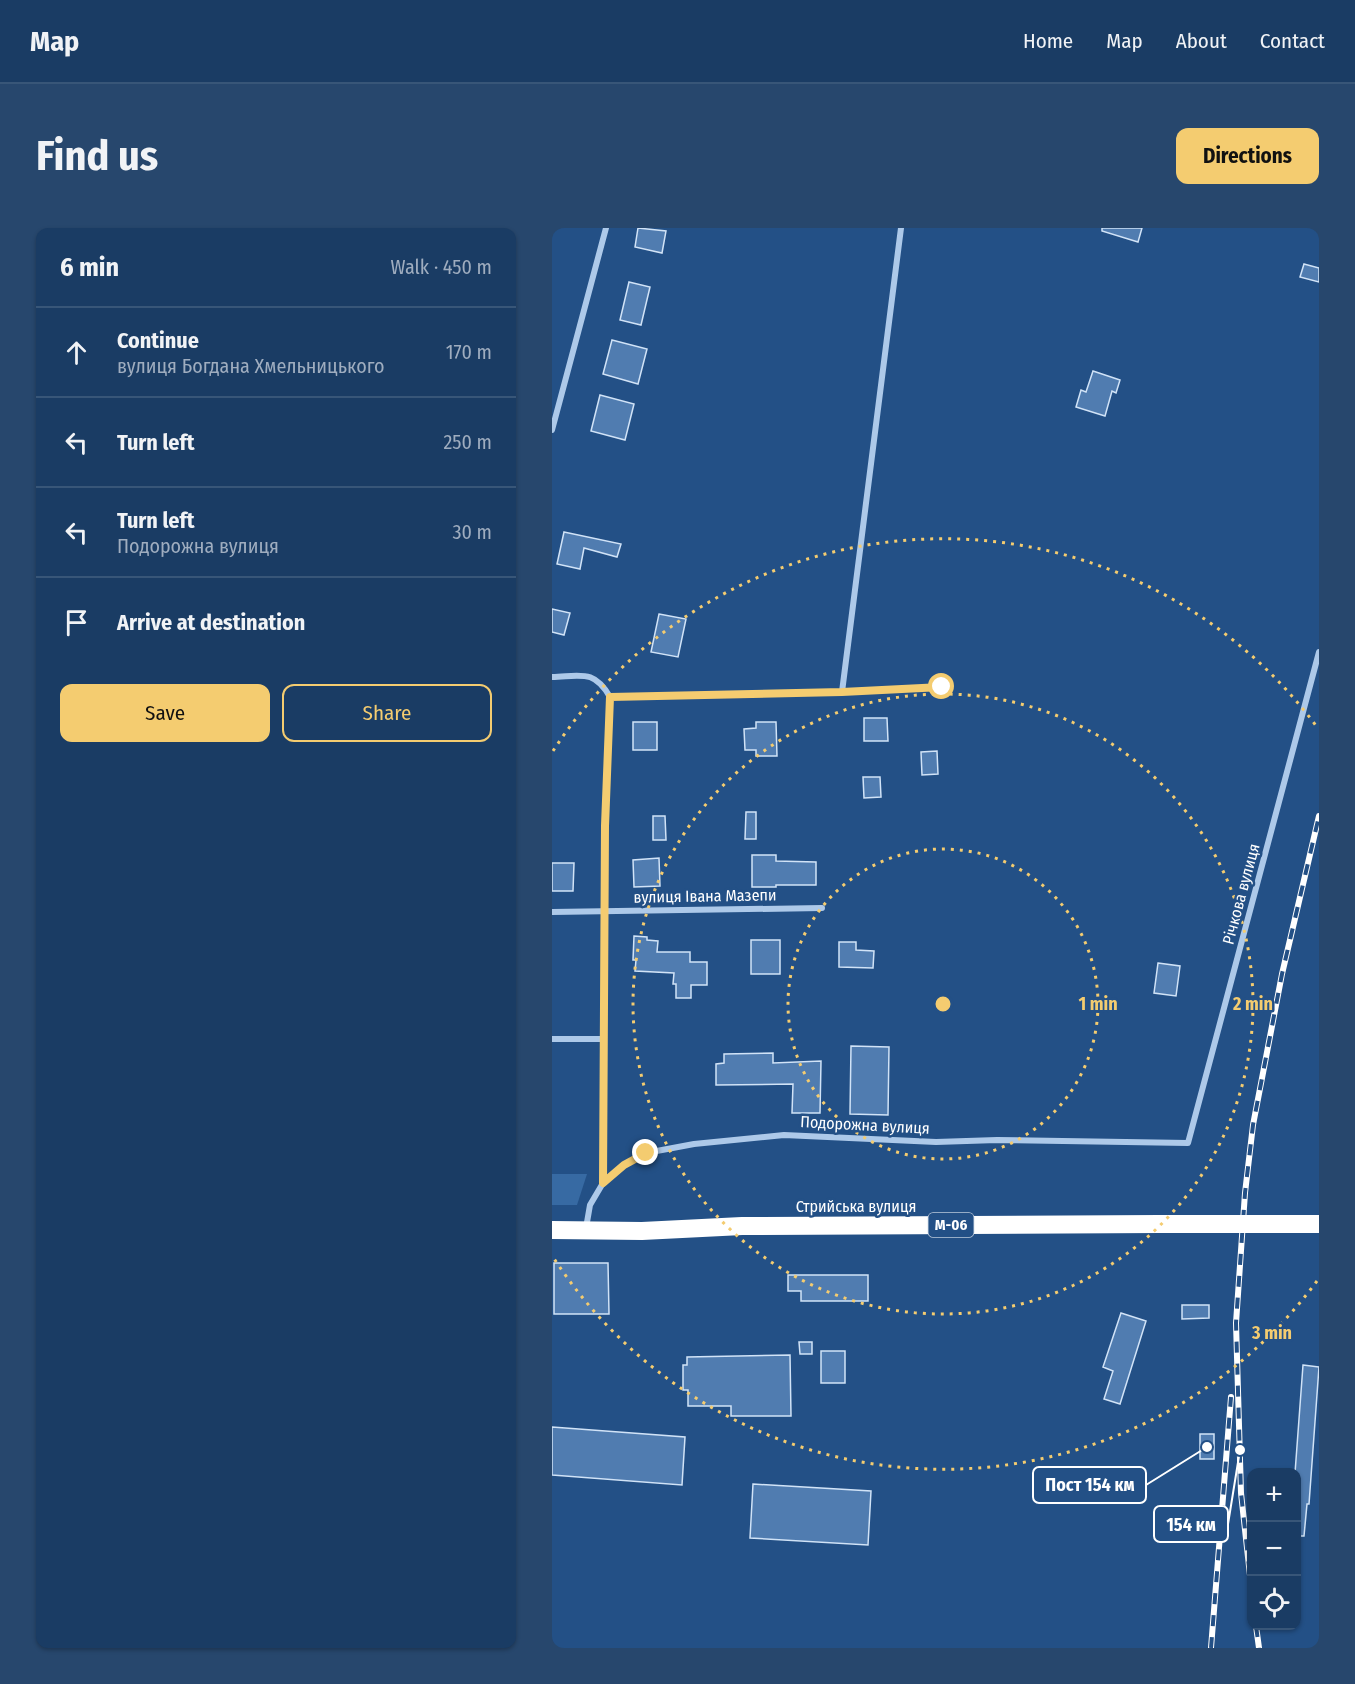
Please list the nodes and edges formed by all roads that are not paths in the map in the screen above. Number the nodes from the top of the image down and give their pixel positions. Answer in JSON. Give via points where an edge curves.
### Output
{"nodes":[{"id":1,"x":606,"y":228,"type":"edge"},
{"id":2,"x":901,"y":228,"type":"edge"},
{"id":3,"x":552,"y":430,"type":"edge"},
{"id":4,"x":1319,"y":652,"type":"edge"},
{"id":5,"x":552,"y":677,"type":"edge"},
{"id":6,"x":942,"y":687,"type":"dead end"},
{"id":7,"x":842,"y":692,"type":"junction"},
{"id":8,"x":610,"y":697,"type":"junction"},
{"id":9,"x":822,"y":908,"type":"dead end"},
{"id":10,"x":605,"y":910,"type":"junction"},
{"id":11,"x":552,"y":912,"type":"edge"},
{"id":12,"x":552,"y":1039,"type":"edge"},
{"id":13,"x":604,"y":1039,"type":"junction"},
{"id":14,"x":1188,"y":1143,"type":"joint"},
{"id":15,"x":603,"y":1183,"type":"junction"},
{"id":16,"x":1319,"y":1224,"type":"edge"},
{"id":17,"x":552,"y":1230,"type":"edge"},
{"id":18,"x":586,"y":1231,"type":"junction"}],
"edges":[{"from":1,"to":3,"type":"street"},
{"from":2,"to":7,"type":"street"},
{"from":4,"to":14,"type":"street","name":"Річкова вулиця"},
{"from":5,"to":8,"type":"street","via":[[591,676],[602,683]]},
{"from":6,"to":7,"type":"street"},
{"from":7,"to":8,"type":"street"},
{"from":8,"to":10,"type":"street"},
{"from":9,"to":10,"type":"street","name":"вулиця Івана Мазепи"},
{"from":10,"to":11,"type":"street","name":"вулиця Івана Мазепи"},
{"from":10,"to":13,"type":"street"},
{"from":12,"to":13,"type":"street"},
{"from":13,"to":15,"type":"street"},
{"from":14,"to":15,"type":"street","name":"Подорожна вулиця","via":[[936,1142],[784,1135],[646,1153]]},
{"from":15,"to":18,"type":"street","name":"Подорожна вулиця","via":[[590,1205]]},
{"from":16,"to":18,"type":"highway","name":"Стрийська вулиця","number":"М-06","bridge":true,"via":[[742,1226]]},
{"from":17,"to":18,"type":"highway","name":"Стрийська вулиця","number":"М-06"}]}
